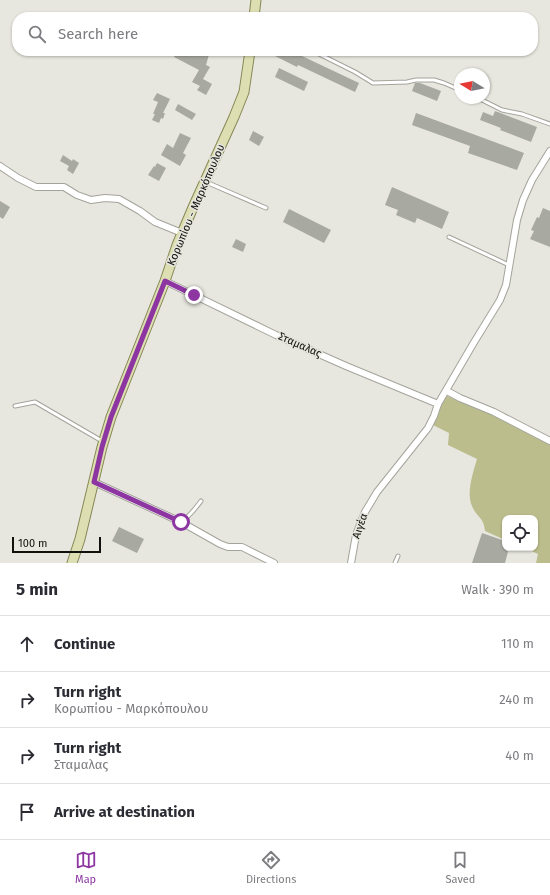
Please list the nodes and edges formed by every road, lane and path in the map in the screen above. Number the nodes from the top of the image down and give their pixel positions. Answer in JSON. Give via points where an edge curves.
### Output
{"nodes":[{"id":1,"x":256,"y":0,"type":"edge"},
{"id":2,"x":255,"y":12,"type":"edge"},
{"id":3,"x":249,"y":56,"type":"edge"},
{"id":4,"x":323,"y":56,"type":"edge"},
{"id":5,"x":454,"y":87,"type":"edge"},
{"id":6,"x":490,"y":104,"type":"edge"},
{"id":7,"x":550,"y":124,"type":"edge"},
{"id":8,"x":550,"y":151,"type":"edge"},
{"id":9,"x":0,"y":166,"type":"edge"},
{"id":10,"x":204,"y":181,"type":"junction"},
{"id":11,"x":266,"y":208,"type":"dead end"},
{"id":12,"x":182,"y":233,"type":"junction"},
{"id":13,"x":449,"y":237,"type":"dead end"},
{"id":14,"x":509,"y":265,"type":"junction"},
{"id":15,"x":165,"y":281,"type":"junction"},
{"id":16,"x":446,"y":391,"type":"junction"},
{"id":17,"x":438,"y":404,"type":"junction"},
{"id":18,"x":15,"y":406,"type":"dead end"},
{"id":19,"x":550,"y":441,"type":"edge"},
{"id":20,"x":104,"y":442,"type":"junction"},
{"id":21,"x":94,"y":482,"type":"junction"},
{"id":22,"x":201,"y":500,"type":"dead end"},
{"id":23,"x":181,"y":522,"type":"junction"},
{"id":24,"x":398,"y":556,"type":"dead end"},
{"id":25,"x":72,"y":563,"type":"edge"},
{"id":26,"x":274,"y":563,"type":"edge"},
{"id":27,"x":351,"y":563,"type":"edge"},
{"id":28,"x":395,"y":563,"type":"edge"}],
"edges":[{"from":1,"to":2,"type":"main road"},
{"from":3,"to":10,"type":"main road","name":"Κορωπίου - Μαρκόπουλου","via":[[244,92]]},
{"from":4,"to":5,"type":"lane","via":[[373,83],[434,80]]},
{"from":6,"to":7,"type":"lane"},
{"from":8,"to":14,"type":"street","name":"Αιγέα","via":[[523,200]]},
{"from":9,"to":12,"type":"street","via":[[36,187],[64,187],[91,200],[119,199],[155,222]]},
{"from":10,"to":11,"type":"lane"},
{"from":10,"to":12,"type":"main road","name":"Κορωπίου - Μαρκόπουλου"},
{"from":12,"to":15,"type":"main road","name":"Κορωπίου - Μαρκόπουλου"},
{"from":13,"to":14,"type":"lane"},
{"from":14,"to":16,"type":"street","name":"Αιγέα","via":[[506,285],[500,300]]},
{"from":15,"to":17,"type":"street","name":"Σταμαλας","via":[[346,366]]},
{"from":15,"to":20,"type":"main road","name":"Κορωπίου - Μαρκόπουλου","via":[[111,417]]},
{"from":16,"to":17,"type":"street","name":"Αιγέα"},
{"from":16,"to":19,"type":"street"},
{"from":17,"to":27,"type":"street","name":"Αιγέα","via":[[428,428],[377,492],[365,512],[356,535]]},
{"from":18,"to":20,"type":"lane","via":[[35,402]]},
{"from":20,"to":21,"type":"main road","name":"Κορωπίου - Μαρκόπουλου"},
{"from":21,"to":23,"type":"street"},
{"from":21,"to":25,"type":"main road","name":"Κορωπίου - Μαρκόπουλου"},
{"from":22,"to":23,"type":"lane","via":[[194,511]]},
{"from":23,"to":26,"type":"street","via":[[220,544],[242,547]]},
{"from":24,"to":28,"type":"lane"}]}
